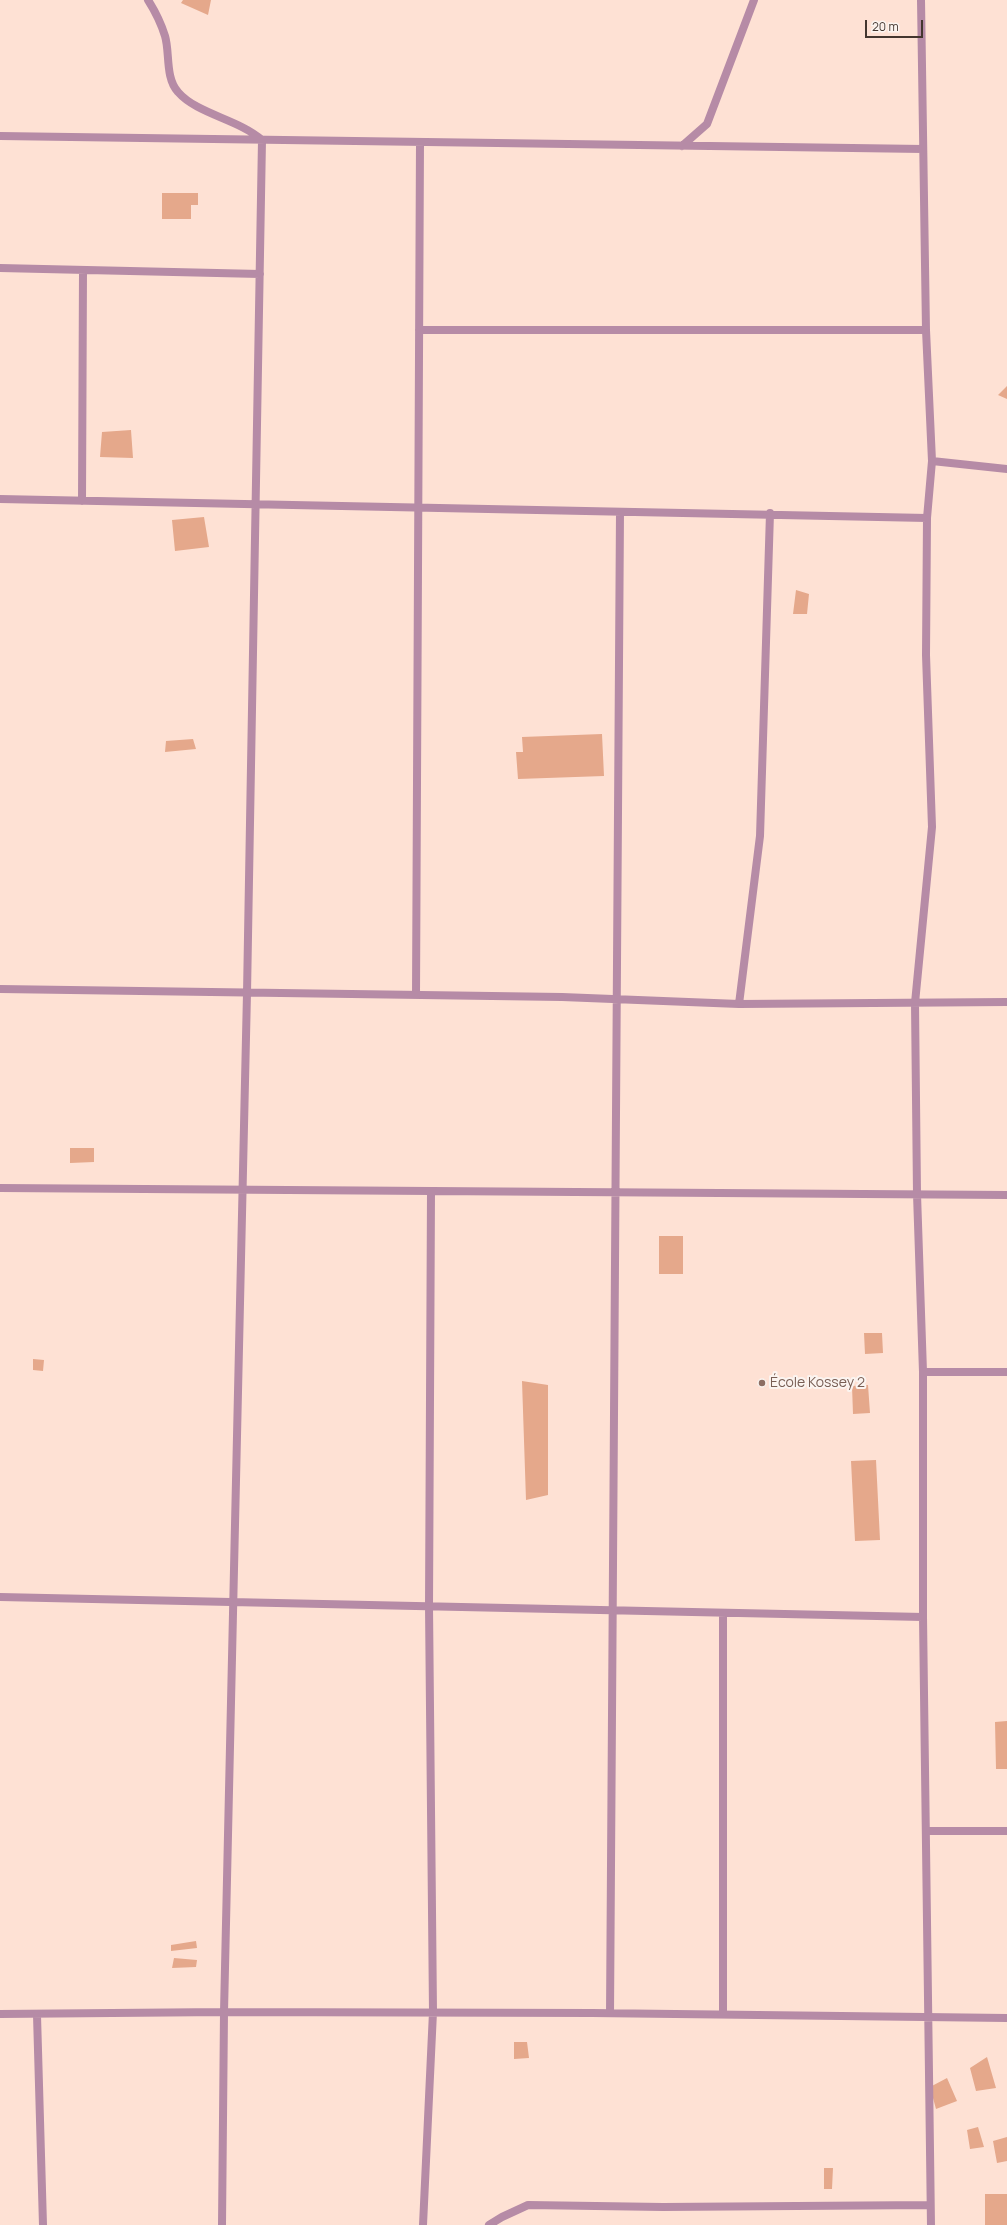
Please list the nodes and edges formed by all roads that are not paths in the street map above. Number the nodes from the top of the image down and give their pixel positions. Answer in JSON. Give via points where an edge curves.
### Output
{"nodes":[{"id":1,"x":148,"y":0,"type":"edge"},
{"id":2,"x":754,"y":0,"type":"edge"},
{"id":3,"x":921,"y":0,"type":"edge"},
{"id":4,"x":0,"y":136,"type":"edge"},
{"id":5,"x":262,"y":140,"type":"junction"},
{"id":6,"x":420,"y":142,"type":"junction"},
{"id":7,"x":682,"y":146,"type":"junction"},
{"id":8,"x":924,"y":149,"type":"junction"},
{"id":9,"x":0,"y":268,"type":"edge"},
{"id":10,"x":83,"y":270,"type":"junction"},
{"id":11,"x":260,"y":274,"type":"junction"},
{"id":12,"x":419,"y":330,"type":"junction"},
{"id":13,"x":926,"y":330,"type":"junction"},
{"id":14,"x":932,"y":461,"type":"junction"},
{"id":15,"x":1007,"y":469,"type":"edge"},
{"id":16,"x":0,"y":499,"type":"edge"},
{"id":17,"x":82,"y":501,"type":"junction"},
{"id":18,"x":256,"y":504,"type":"junction"},
{"id":19,"x":419,"y":508,"type":"junction"},
{"id":20,"x":620,"y":512,"type":"junction"},
{"id":21,"x":770,"y":513,"type":"junction"},
{"id":22,"x":927,"y":518,"type":"junction"},
{"id":23,"x":0,"y":989,"type":"edge"},
{"id":24,"x":247,"y":993,"type":"junction"},
{"id":25,"x":416,"y":995,"type":"junction"},
{"id":26,"x":617,"y":998,"type":"junction"},
{"id":27,"x":1007,"y":1002,"type":"edge"},
{"id":28,"x":915,"y":1003,"type":"junction"},
{"id":29,"x":739,"y":1004,"type":"junction"},
{"id":30,"x":0,"y":1188,"type":"edge"},
{"id":31,"x":242,"y":1190,"type":"junction"},
{"id":32,"x":431,"y":1191,"type":"junction"},
{"id":33,"x":616,"y":1192,"type":"junction"},
{"id":34,"x":918,"y":1194,"type":"junction"},
{"id":35,"x":1007,"y":1195,"type":"edge"},
{"id":36,"x":923,"y":1372,"type":"junction"},
{"id":37,"x":1007,"y":1372,"type":"edge"},
{"id":38,"x":0,"y":1597,"type":"edge"},
{"id":39,"x":233,"y":1602,"type":"junction"},
{"id":40,"x":429,"y":1606,"type":"junction"},
{"id":41,"x":613,"y":1610,"type":"junction"},
{"id":42,"x":723,"y":1612,"type":"junction"},
{"id":43,"x":923,"y":1617,"type":"junction"},
{"id":44,"x":926,"y":1831,"type":"junction"},
{"id":45,"x":1007,"y":1831,"type":"edge"},
{"id":46,"x":224,"y":2012,"type":"junction"},
{"id":47,"x":433,"y":2012,"type":"junction"},
{"id":48,"x":610,"y":2013,"type":"junction"},
{"id":49,"x":0,"y":2014,"type":"edge"},
{"id":50,"x":723,"y":2014,"type":"junction"},
{"id":51,"x":37,"y":2015,"type":"junction"},
{"id":52,"x":928,"y":2016,"type":"junction"},
{"id":53,"x":1007,"y":2018,"type":"edge"},
{"id":54,"x":930,"y":2205,"type":"junction"},
{"id":55,"x":43,"y":2225,"type":"edge"},
{"id":56,"x":222,"y":2225,"type":"edge"},
{"id":57,"x":423,"y":2225,"type":"edge"},
{"id":58,"x":489,"y":2225,"type":"edge"},
{"id":59,"x":930,"y":2225,"type":"edge"}],
"edges":[{"from":1,"to":5,"type":"street","via":[[165,36],[172,78],[177,91],[190,102],[242,126]]},
{"from":2,"to":7,"type":"street","via":[[707,124]]},
{"from":3,"to":8,"type":"street"},
{"from":4,"to":5,"type":"street"},
{"from":5,"to":6,"type":"street"},
{"from":5,"to":11,"type":"street"},
{"from":6,"to":7,"type":"street"},
{"from":6,"to":12,"type":"street"},
{"from":7,"to":8,"type":"street"},
{"from":8,"to":13,"type":"street"},
{"from":9,"to":10,"type":"street"},
{"from":10,"to":11,"type":"street"},
{"from":10,"to":17,"type":"street"},
{"from":11,"to":18,"type":"street"},
{"from":12,"to":13,"type":"street"},
{"from":12,"to":19,"type":"street"},
{"from":13,"to":14,"type":"street"},
{"from":14,"to":15,"type":"street"},
{"from":14,"to":22,"type":"street"},
{"from":16,"to":17,"type":"street"},
{"from":17,"to":18,"type":"street"},
{"from":18,"to":19,"type":"street"},
{"from":18,"to":24,"type":"street"},
{"from":19,"to":20,"type":"street"},
{"from":19,"to":25,"type":"street"},
{"from":20,"to":21,"type":"street"},
{"from":20,"to":26,"type":"street"},
{"from":21,"to":22,"type":"street"},
{"from":21,"to":29,"type":"street","via":[[760,836]]},
{"from":22,"to":28,"type":"street","via":[[926,655],[932,827]]},
{"from":23,"to":24,"type":"street"},
{"from":24,"to":25,"type":"street"},
{"from":24,"to":31,"type":"street"},
{"from":25,"to":26,"type":"street"},
{"from":26,"to":29,"type":"street"},
{"from":26,"to":33,"type":"street"},
{"from":27,"to":28,"type":"street"},
{"from":28,"to":29,"type":"street"},
{"from":28,"to":34,"type":"street"},
{"from":30,"to":31,"type":"street"},
{"from":31,"to":32,"type":"street"},
{"from":31,"to":39,"type":"street"},
{"from":32,"to":33,"type":"street"},
{"from":32,"to":40,"type":"street"},
{"from":33,"to":34,"type":"street"},
{"from":33,"to":41,"type":"street"},
{"from":34,"to":35,"type":"street"},
{"from":34,"to":36,"type":"street"},
{"from":36,"to":37,"type":"street"},
{"from":36,"to":43,"type":"street"},
{"from":38,"to":39,"type":"street"},
{"from":39,"to":40,"type":"street"},
{"from":39,"to":46,"type":"street"},
{"from":40,"to":41,"type":"street"},
{"from":40,"to":47,"type":"street"},
{"from":41,"to":42,"type":"street"},
{"from":41,"to":48,"type":"street"},
{"from":42,"to":43,"type":"street"},
{"from":42,"to":50,"type":"street"},
{"from":43,"to":44,"type":"street"},
{"from":44,"to":45,"type":"street"},
{"from":44,"to":52,"type":"street"},
{"from":46,"to":47,"type":"street"},
{"from":46,"to":51,"type":"street"},
{"from":46,"to":56,"type":"street"},
{"from":47,"to":48,"type":"street"},
{"from":47,"to":57,"type":"street"},
{"from":48,"to":50,"type":"street"},
{"from":49,"to":51,"type":"street"},
{"from":50,"to":52,"type":"street"},
{"from":51,"to":55,"type":"street"},
{"from":52,"to":53,"type":"street"},
{"from":52,"to":54,"type":"street"},
{"from":54,"to":58,"type":"street","via":[[528,2205]]},
{"from":54,"to":59,"type":"street"}]}
